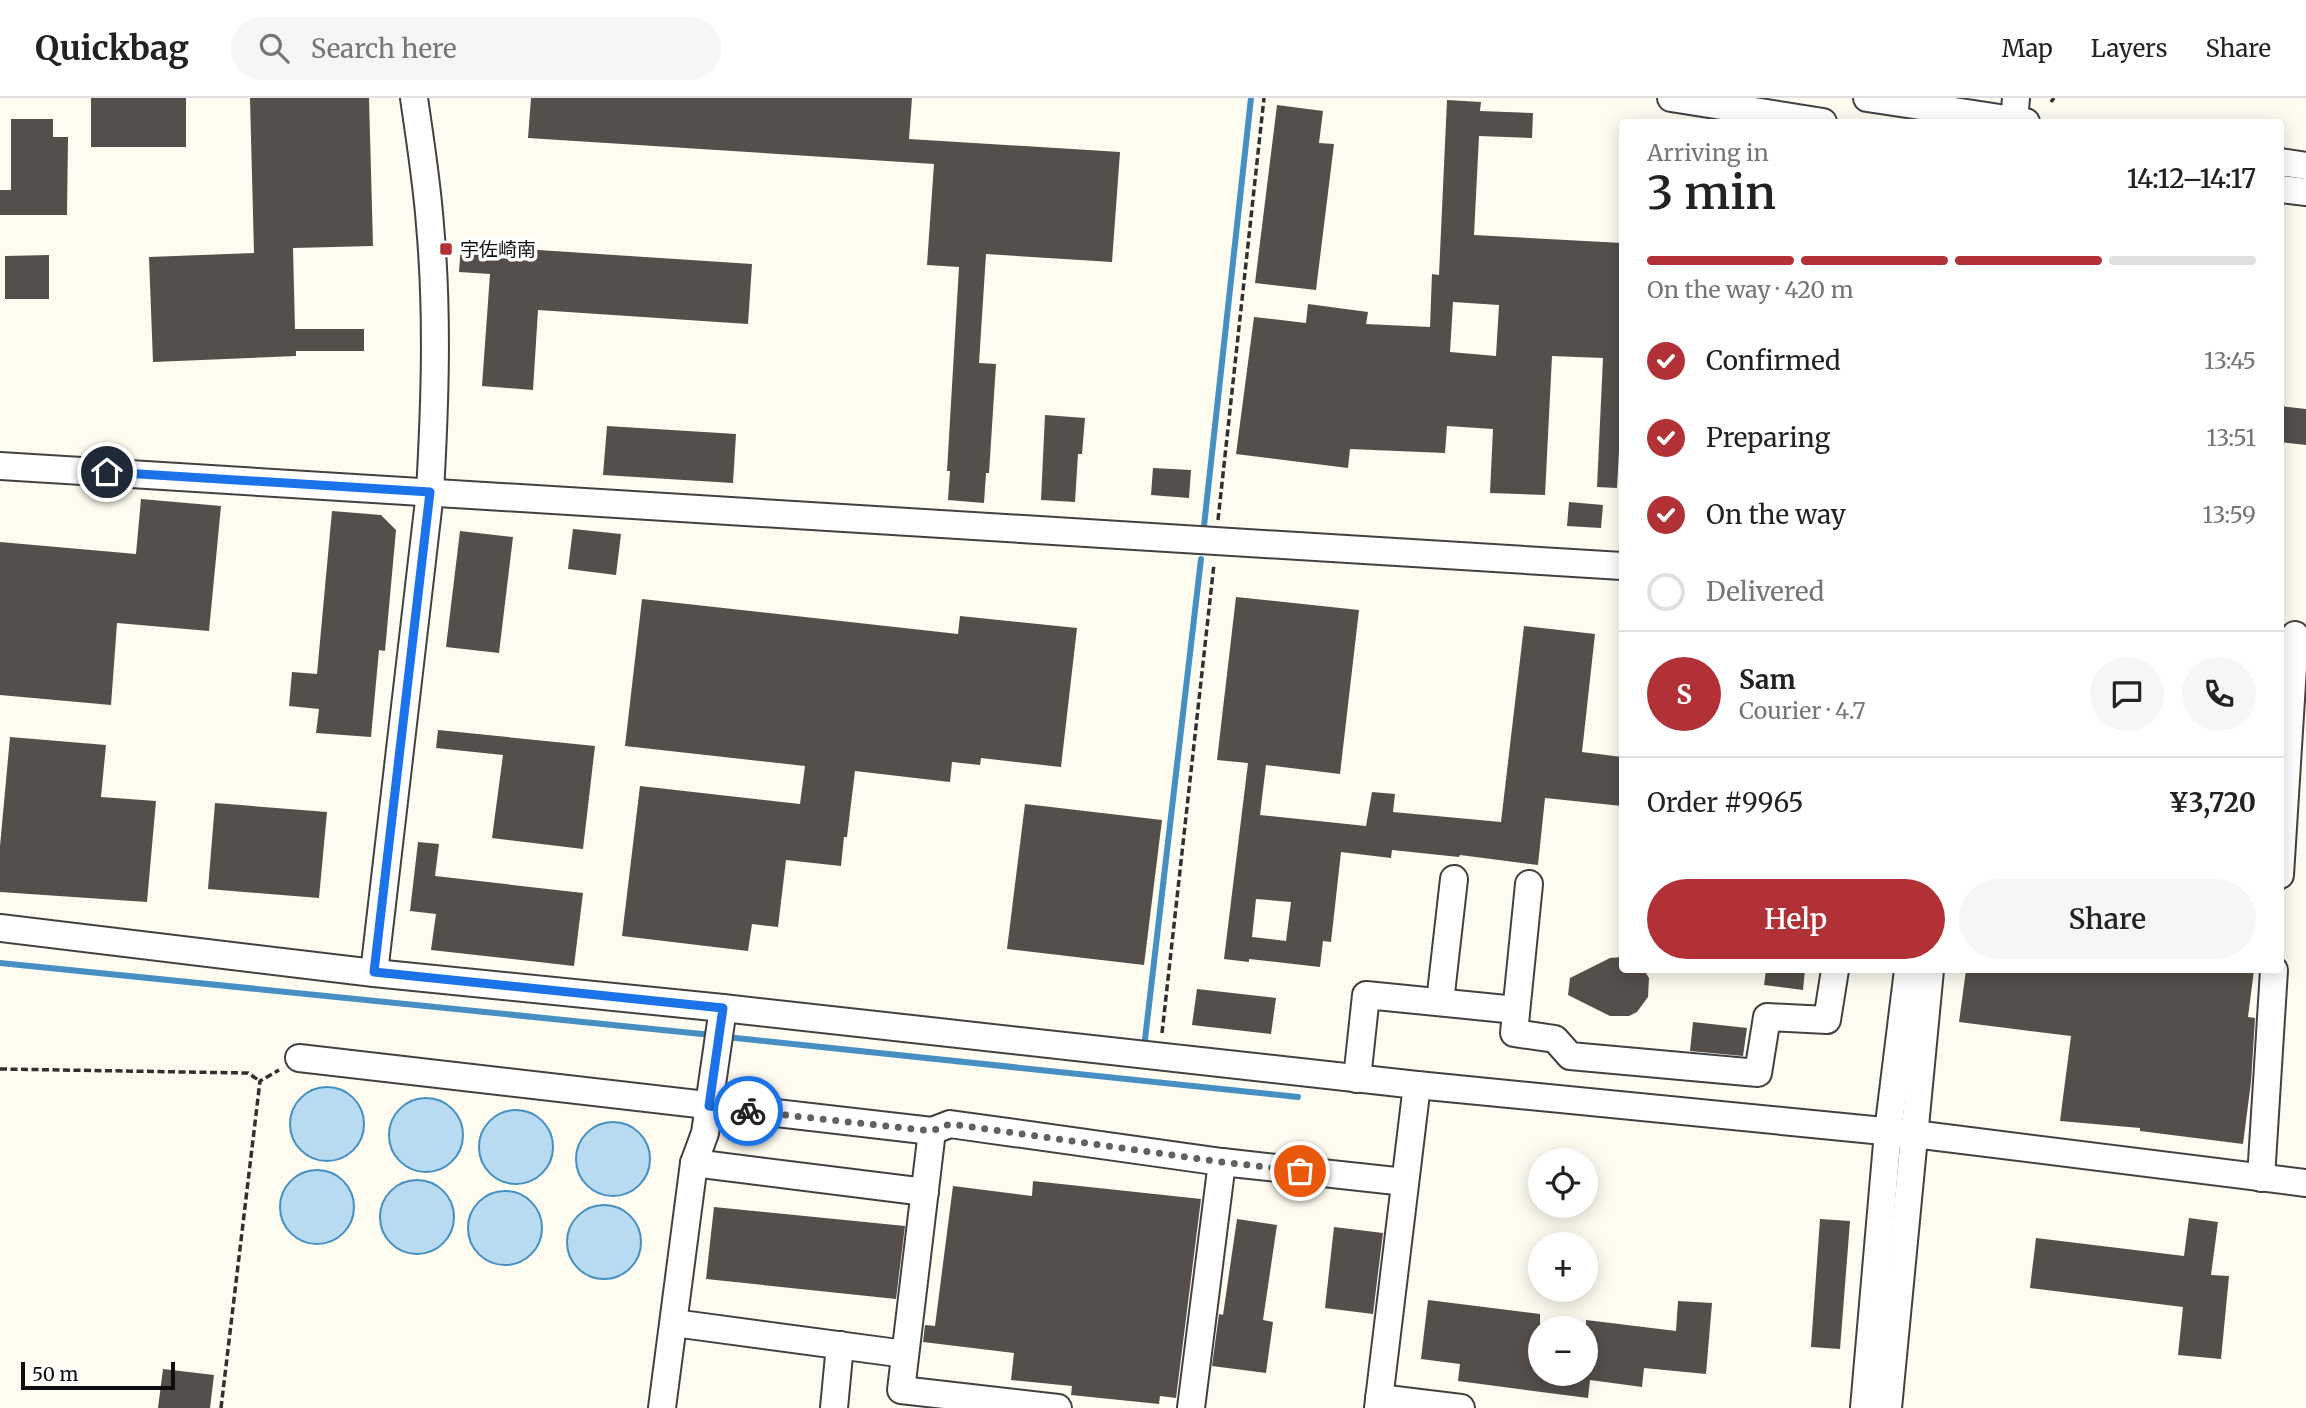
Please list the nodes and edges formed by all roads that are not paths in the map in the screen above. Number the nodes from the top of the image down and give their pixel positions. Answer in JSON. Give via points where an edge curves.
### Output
{"nodes":[{"id":1,"x":414,"y":98,"type":"edge"},
{"id":2,"x":1671,"y":98,"type":"edge"},
{"id":3,"x":1867,"y":98,"type":"edge"},
{"id":4,"x":2016,"y":117,"type":"edge"},
{"id":5,"x":1804,"y":119,"type":"edge"},
{"id":6,"x":2284,"y":163,"type":"edge"},
{"id":7,"x":2306,"y":166,"type":"edge"},
{"id":8,"x":2284,"y":189,"type":"edge"},
{"id":9,"x":2306,"y":192,"type":"edge"},
{"id":10,"x":0,"y":466,"type":"edge"},
{"id":11,"x":430,"y":492,"type":"junction"},
{"id":12,"x":1619,"y":566,"type":"edge"},
{"id":13,"x":2294,"y":635,"type":"edge"},
{"id":14,"x":2295,"y":809,"type":"edge"},
{"id":15,"x":2284,"y":857,"type":"edge"},
{"id":16,"x":1454,"y":880,"type":"dead end"},
{"id":17,"x":1529,"y":884,"type":"dead end"},
{"id":18,"x":0,"y":928,"type":"edge"},
{"id":19,"x":374,"y":972,"type":"junction"},
{"id":20,"x":1835,"y":973,"type":"edge"},
{"id":21,"x":1908,"y":973,"type":"edge"},
{"id":22,"x":1929,"y":973,"type":"edge"},
{"id":23,"x":2274,"y":973,"type":"edge"},
{"id":24,"x":1440,"y":1002,"type":"junction"},
{"id":25,"x":723,"y":1008,"type":"junction"},
{"id":26,"x":1516,"y":1010,"type":"junction"},
{"id":27,"x":299,"y":1058,"type":"road end"},
{"id":28,"x":1357,"y":1079,"type":"junction"},
{"id":29,"x":1417,"y":1085,"type":"junction"},
{"id":30,"x":709,"y":1106,"type":"junction"},
{"id":31,"x":932,"y":1131,"type":"junction"},
{"id":32,"x":1901,"y":1133,"type":"junction"},
{"id":33,"x":1222,"y":1162,"type":"junction"},
{"id":34,"x":694,"y":1163,"type":"junction"},
{"id":35,"x":2262,"y":1178,"type":"junction"},
{"id":36,"x":1405,"y":1182,"type":"junction"},
{"id":37,"x":2306,"y":1183,"type":"edge"},
{"id":38,"x":925,"y":1192,"type":"junction"},
{"id":39,"x":674,"y":1324,"type":"junction"},
{"id":40,"x":840,"y":1345,"type":"junction"},
{"id":41,"x":905,"y":1354,"type":"junction"},
{"id":42,"x":939,"y":1401,"type":"edge"},
{"id":43,"x":1378,"y":1403,"type":"edge"},
{"id":44,"x":662,"y":1408,"type":"edge"},
{"id":45,"x":834,"y":1408,"type":"edge"},
{"id":46,"x":1058,"y":1408,"type":"edge"},
{"id":47,"x":1191,"y":1408,"type":"edge"},
{"id":48,"x":1461,"y":1408,"type":"edge"},
{"id":49,"x":1864,"y":1408,"type":"edge"},
{"id":50,"x":1888,"y":1408,"type":"edge"}],
"edges":[{"from":1,"to":11,"type":"street","via":[[430,225],[436,360]]},
{"from":2,"to":5,"type":"street"},
{"from":3,"to":4,"type":"street"},
{"from":6,"to":7,"type":"street"},
{"from":8,"to":9,"type":"street"},
{"from":10,"to":11,"type":"street"},
{"from":11,"to":12,"type":"street"},
{"from":11,"to":19,"type":"street"},
{"from":13,"to":14,"type":"street"},
{"from":14,"to":15,"type":"street"},
{"from":16,"to":24,"type":"street"},
{"from":17,"to":26,"type":"street"},
{"from":18,"to":19,"type":"street"},
{"from":19,"to":25,"type":"street"},
{"from":20,"to":26,"type":"street","via":[[1827,1020],[1767,1017],[1758,1073],[1570,1056],[1555,1039],[1514,1033]]},
{"from":21,"to":32,"type":"street"},
{"from":22,"to":32,"type":"street"},
{"from":23,"to":35,"type":"street"},
{"from":24,"to":26,"type":"street"},
{"from":24,"to":28,"type":"street","via":[[1366,995]]},
{"from":25,"to":28,"type":"street"},
{"from":25,"to":30,"type":"street"},
{"from":27,"to":30,"type":"street"},
{"from":28,"to":29,"type":"street"},
{"from":29,"to":32,"type":"street"},
{"from":29,"to":36,"type":"street"},
{"from":30,"to":31,"type":"street"},
{"from":30,"to":34,"type":"street"},
{"from":31,"to":33,"type":"street","via":[[950,1124]]},
{"from":31,"to":38,"type":"street"},
{"from":32,"to":35,"type":"street"},
{"from":32,"to":49,"type":"street"},
{"from":32,"to":50,"type":"street"},
{"from":33,"to":36,"type":"street"},
{"from":33,"to":47,"type":"street"},
{"from":34,"to":38,"type":"street"},
{"from":34,"to":39,"type":"street"},
{"from":35,"to":37,"type":"street"},
{"from":36,"to":43,"type":"street"},
{"from":38,"to":41,"type":"street"},
{"from":39,"to":40,"type":"street"},
{"from":39,"to":44,"type":"street"},
{"from":40,"to":41,"type":"street"},
{"from":40,"to":45,"type":"street"},
{"from":41,"to":42,"type":"street","via":[[901,1390]]},
{"from":42,"to":46,"type":"street"},
{"from":43,"to":48,"type":"street"}]}
